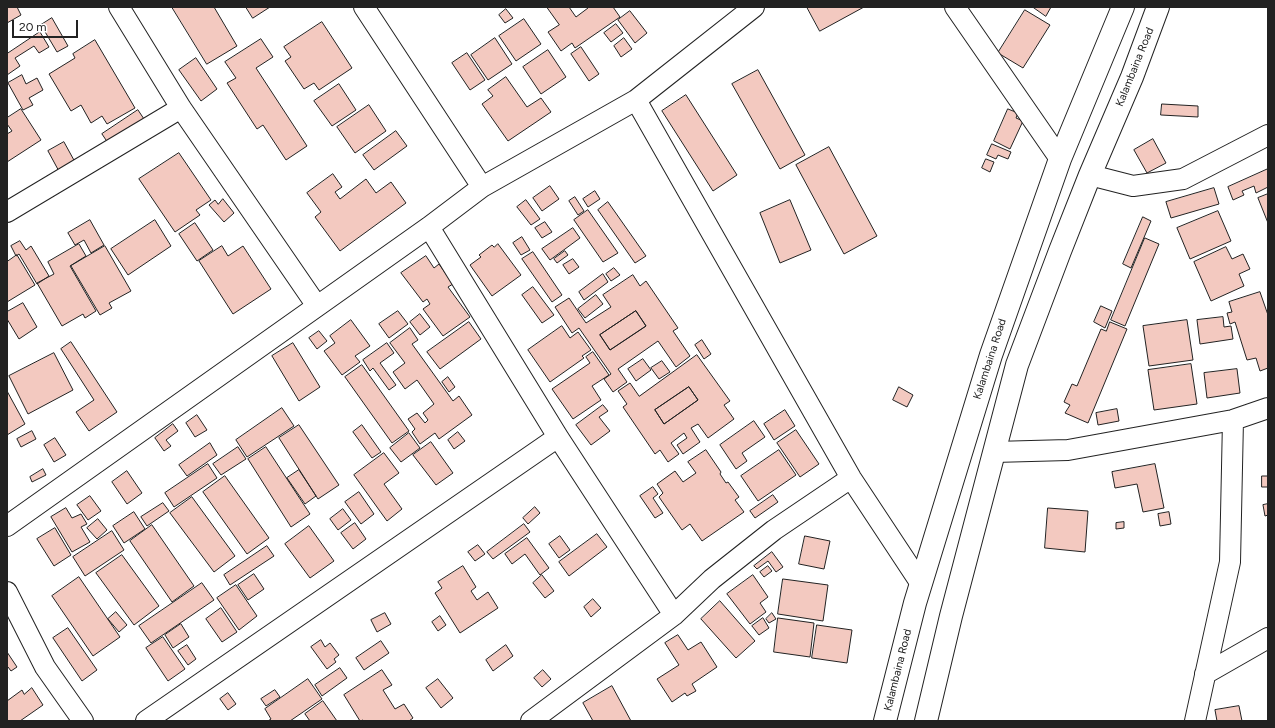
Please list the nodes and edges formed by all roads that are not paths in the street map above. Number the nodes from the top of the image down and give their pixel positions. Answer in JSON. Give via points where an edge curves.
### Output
{"nodes":[{"id":1,"x":119,"y":7,"type":"edge"},
{"id":2,"x":364,"y":7,"type":"edge"},
{"id":3,"x":754,"y":7,"type":"edge"},
{"id":4,"x":955,"y":7,"type":"edge"},
{"id":5,"x":1123,"y":7,"type":"edge"},
{"id":6,"x":1158,"y":7,"type":"edge"},
{"id":7,"x":636,"y":100,"type":"junction"},
{"id":8,"x":181,"y":108,"type":"junction"},
{"id":9,"x":1268,"y":136,"type":"edge"},
{"id":10,"x":1060,"y":159,"type":"junction"},
{"id":11,"x":1090,"y":175,"type":"junction"},
{"id":12,"x":482,"y":187,"type":"junction"},
{"id":13,"x":7,"y":212,"type":"edge"},
{"id":14,"x":429,"y":227,"type":"junction"},
{"id":15,"x":317,"y":306,"type":"junction"},
{"id":16,"x":1268,"y":408,"type":"edge"},
{"id":17,"x":1233,"y":420,"type":"junction"},
{"id":18,"x":558,"y":437,"type":"junction"},
{"id":19,"x":994,"y":452,"type":"junction"},
{"id":20,"x":851,"y":478,"type":"junction"},
{"id":21,"x":7,"y":526,"type":"edge"},
{"id":22,"x":921,"y":584,"type":"junction"},
{"id":23,"x":7,"y":592,"type":"edge"},
{"id":24,"x":674,"y":615,"type":"junction"},
{"id":25,"x":1268,"y":638,"type":"edge"},
{"id":26,"x":1205,"y":674,"type":"junction"},
{"id":27,"x":83,"y":721,"type":"edge"},
{"id":28,"x":146,"y":721,"type":"edge"},
{"id":29,"x":531,"y":721,"type":"edge"},
{"id":30,"x":885,"y":721,"type":"edge"},
{"id":31,"x":926,"y":721,"type":"edge"},
{"id":32,"x":1195,"y":721,"type":"edge"}],
"edges":[{"from":1,"to":8,"type":"street"},
{"from":2,"to":12,"type":"street"},
{"from":3,"to":7,"type":"street"},
{"from":4,"to":10,"type":"street"},
{"from":5,"to":10,"type":"main road","name":"Kalambaina Road"},
{"from":6,"to":11,"type":"main road","name":"Kalambaina Road","via":[[1132,77]]},
{"from":7,"to":12,"type":"street"},
{"from":7,"to":20,"type":"street"},
{"from":8,"to":13,"type":"street"},
{"from":8,"to":15,"type":"street"},
{"from":9,"to":11,"type":"street","via":[[1183,179],[1134,186]]},
{"from":10,"to":22,"type":"main road","name":"Kalambaina Road","via":[[991,355]]},
{"from":11,"to":19,"type":"main road","name":"Kalambaina Road","via":[[1017,365]]},
{"from":12,"to":14,"type":"street"},
{"from":14,"to":15,"type":"street"},
{"from":14,"to":18,"type":"street"},
{"from":15,"to":21,"type":"street"},
{"from":16,"to":17,"type":"street"},
{"from":17,"to":19,"type":"street","via":[[1068,450]]},
{"from":17,"to":26,"type":"street","via":[[1230,562]]},
{"from":18,"to":24,"type":"street"},
{"from":18,"to":28,"type":"street"},
{"from":19,"to":31,"type":"main road","name":"Kalambaina Road"},
{"from":20,"to":22,"type":"street"},
{"from":20,"to":24,"type":"street","via":[[774,530],[712,579]]},
{"from":22,"to":30,"type":"main road","name":"Kalambaina Road"},
{"from":23,"to":27,"type":"street","via":[[45,667]]},
{"from":24,"to":29,"type":"street"},
{"from":25,"to":26,"type":"street"},
{"from":26,"to":32,"type":"street"}]}
